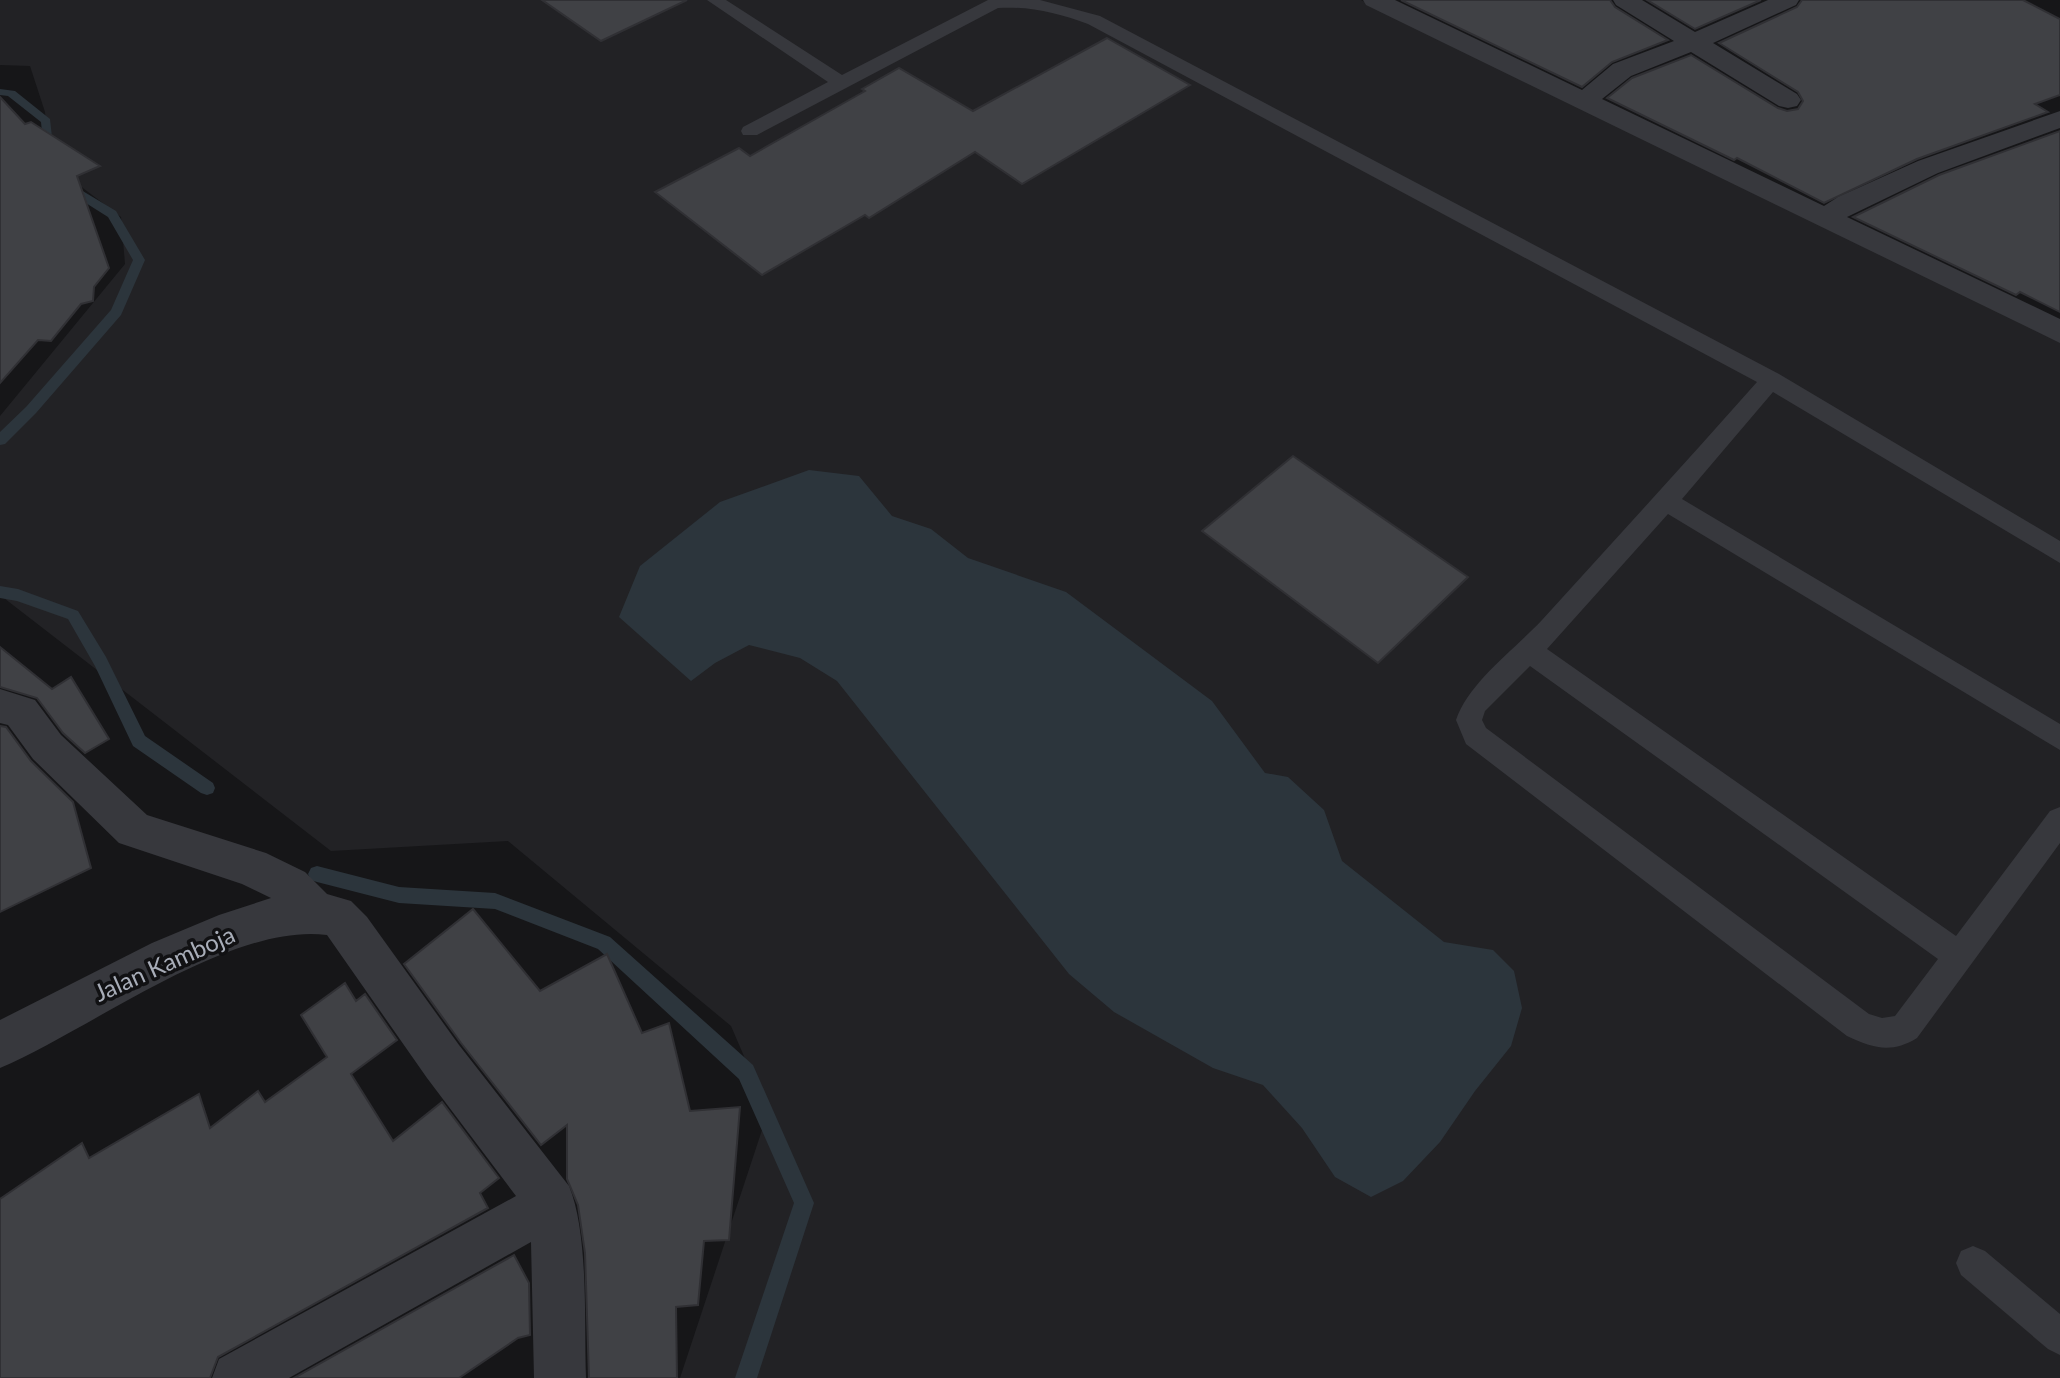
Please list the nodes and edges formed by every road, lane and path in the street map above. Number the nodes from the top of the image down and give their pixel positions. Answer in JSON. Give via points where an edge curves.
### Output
{"nodes":[{"id":1,"x":715,"y":0,"type":"edge"},
{"id":2,"x":1021,"y":0,"type":"edge"},
{"id":3,"x":1375,"y":0,"type":"edge"},
{"id":4,"x":1625,"y":0,"type":"edge"},
{"id":5,"x":1787,"y":0,"type":"edge"},
{"id":6,"x":1695,"y":41,"type":"junction"},
{"id":7,"x":841,"y":82,"type":"junction"},
{"id":8,"x":1788,"y":100,"type":"dead end"},
{"id":9,"x":1584,"y":101,"type":"junction"},
{"id":10,"x":2060,"y":119,"type":"edge"},
{"id":11,"x":750,"y":131,"type":"dead end"},
{"id":12,"x":1826,"y":218,"type":"junction"},
{"id":13,"x":2060,"y":332,"type":"edge"},
{"id":14,"x":1771,"y":380,"type":"junction"},
{"id":15,"x":1666,"y":501,"type":"junction"},
{"id":16,"x":2060,"y":553,"type":"edge"},
{"id":17,"x":1529,"y":651,"type":"junction"},
{"id":18,"x":0,"y":706,"type":"edge"},
{"id":19,"x":2060,"y":737,"type":"edge"},
{"id":20,"x":2060,"y":820,"type":"edge"},
{"id":21,"x":326,"y":914,"type":"junction"},
{"id":22,"x":152,"y":936,"type":"dead end"},
{"id":23,"x":1959,"y":957,"type":"junction"},
{"id":24,"x":0,"y":1020,"type":"edge"},
{"id":25,"x":0,"y":1045,"type":"edge"},
{"id":26,"x":552,"y":1203,"type":"junction"},
{"id":27,"x":1973,"y":1263,"type":"dead end"},
{"id":28,"x":2060,"y":1337,"type":"edge"},
{"id":29,"x":238,"y":1378,"type":"edge"},
{"id":30,"x":560,"y":1378,"type":"edge"}],
"edges":[{"from":1,"to":7,"type":"lane"},
{"from":2,"to":7,"type":"lane","via":[[995,3]]},
{"from":2,"to":14,"type":"lane","via":[[1094,20]]},
{"from":3,"to":9,"type":"street"},
{"from":4,"to":6,"type":"street"},
{"from":5,"to":6,"type":"street"},
{"from":6,"to":8,"type":"street"},
{"from":6,"to":9,"type":"street","via":[[1622,71]]},
{"from":7,"to":11,"type":"lane"},
{"from":9,"to":12,"type":"street"},
{"from":10,"to":12,"type":"street","via":[[1928,167],[1848,203]]},
{"from":12,"to":13,"type":"street"},
{"from":14,"to":15,"type":"lane"},
{"from":14,"to":16,"type":"lane"},
{"from":15,"to":17,"type":"lane"},
{"from":15,"to":19,"type":"lane"},
{"from":17,"to":23,"type":"lane"},
{"from":17,"to":23,"type":"lane","via":[[1474,705],[1469,720],[1476,736],[1858,1025],[1884,1035],[1896,1034]]},
{"from":18,"to":21,"type":"street","via":[[20,712],[47,747],[134,830],[251,867],[290,886]]},
{"from":20,"to":23,"type":"lane"},
{"from":21,"to":25,"type":"street","name":"Jalan Kamboja","via":[[278,915],[195,947],[110,984]]},
{"from":21,"to":26,"type":"street","via":[[370,957]]},
{"from":22,"to":24,"type":"street"},
{"from":26,"to":29,"type":"street"},
{"from":26,"to":30,"type":"street"},
{"from":27,"to":28,"type":"lane"}]}
